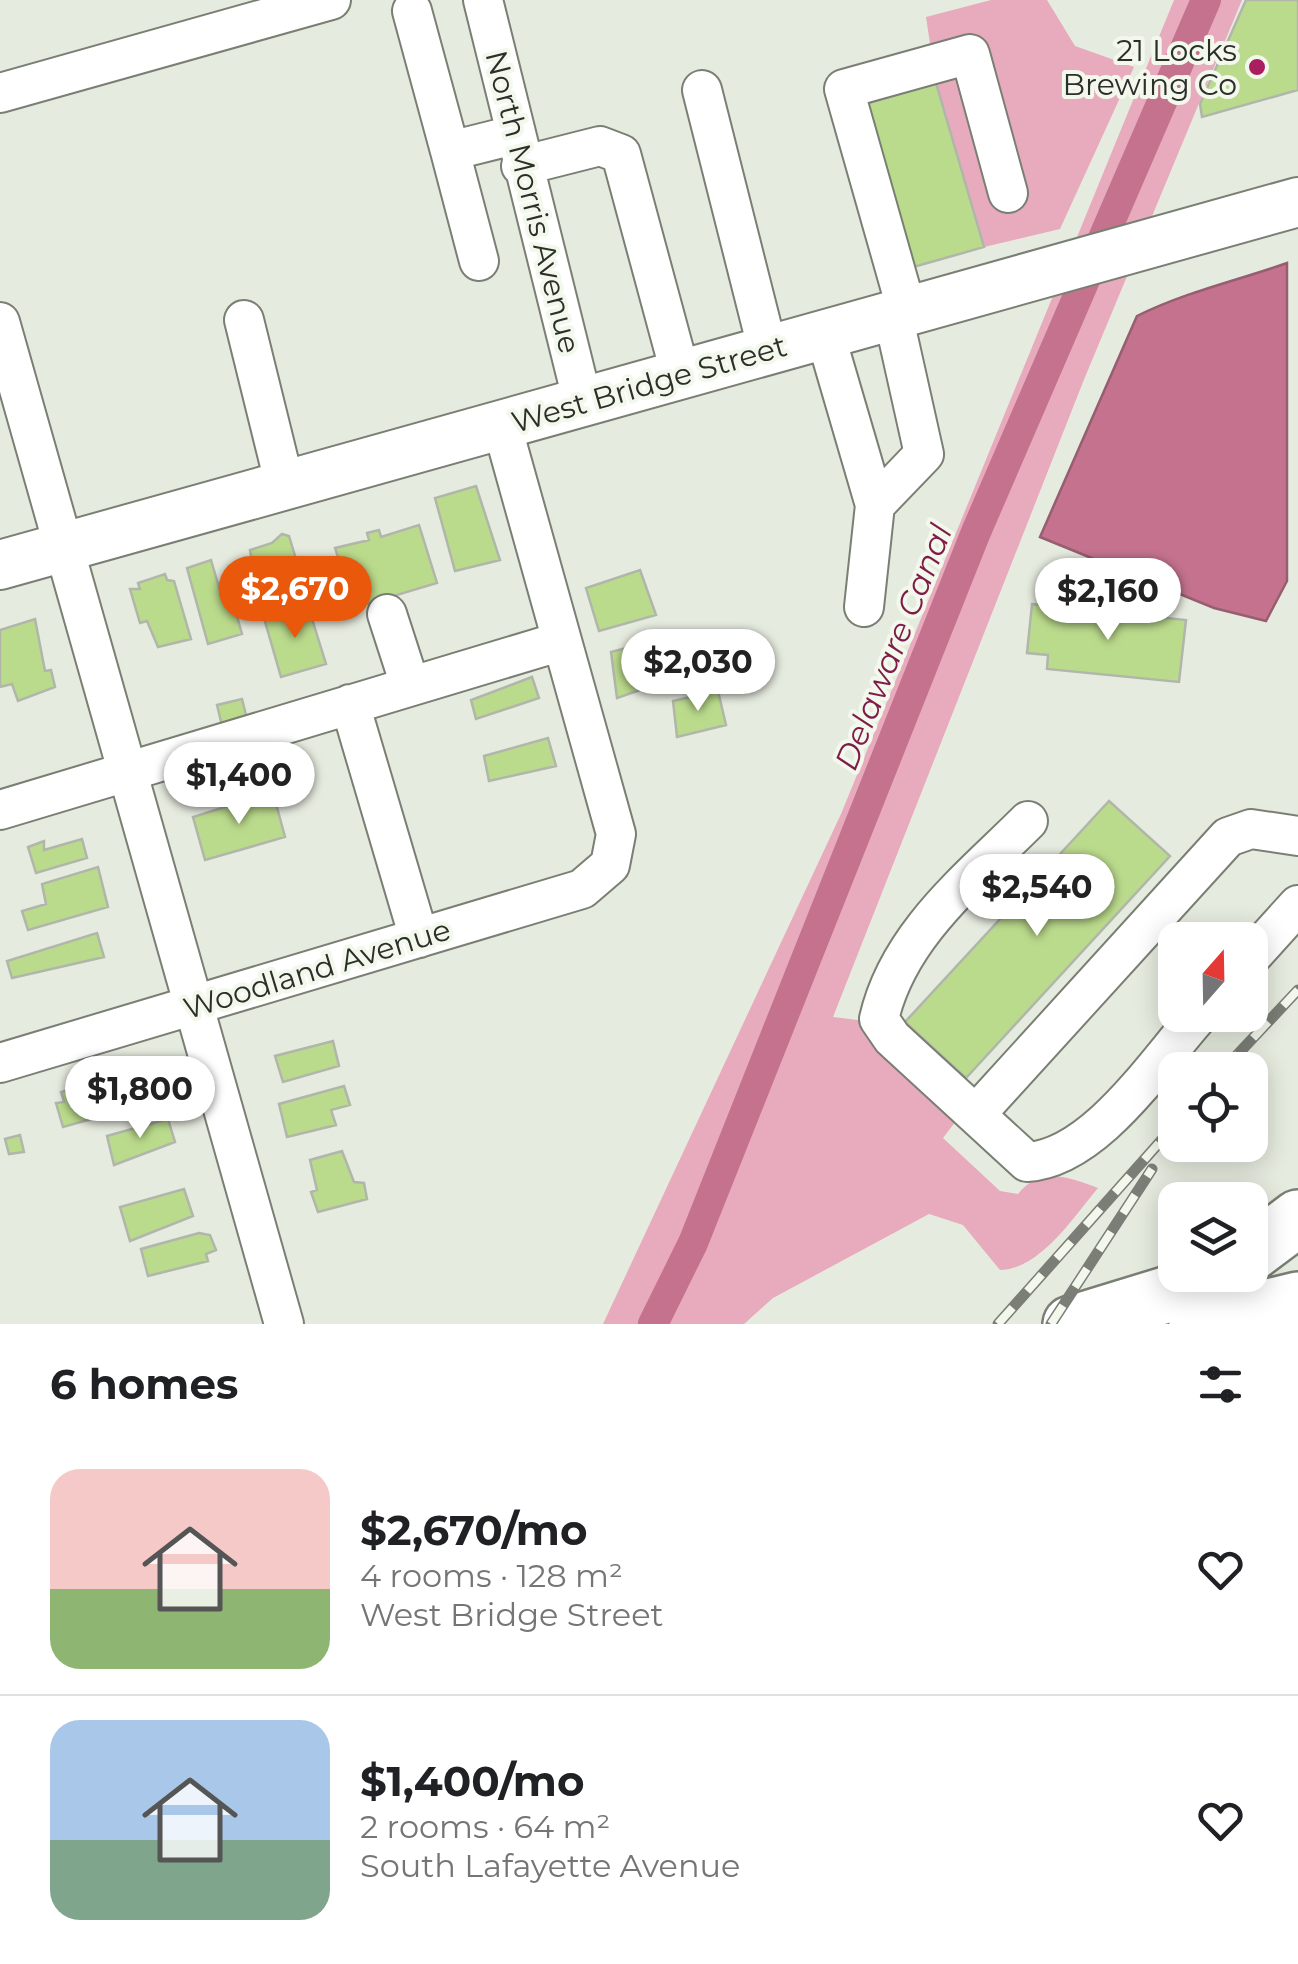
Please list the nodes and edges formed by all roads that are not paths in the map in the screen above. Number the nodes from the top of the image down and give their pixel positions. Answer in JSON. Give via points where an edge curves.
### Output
{"nodes":[{"id":1,"x":329,"y":0,"type":"edge"},
{"id":2,"x":483,"y":0,"type":"edge"},
{"id":3,"x":412,"y":12,"type":"dead end"},
{"id":4,"x":702,"y":90,"type":"dead end"},
{"id":5,"x":0,"y":93,"type":"edge"},
{"id":6,"x":518,"y":150,"type":"junction"},
{"id":7,"x":450,"y":151,"type":"junction"},
{"id":8,"x":1008,"y":192,"type":"dead end"},
{"id":9,"x":1298,"y":202,"type":"edge"},
{"id":10,"x":478,"y":261,"type":"dead end"},
{"id":11,"x":900,"y":313,"type":"junction"},
{"id":12,"x":244,"y":320,"type":"dead end"},
{"id":13,"x":0,"y":322,"type":"edge"},
{"id":14,"x":825,"y":334,"type":"junction"},
{"id":15,"x":768,"y":350,"type":"junction"},
{"id":16,"x":681,"y":376,"type":"junction"},
{"id":17,"x":583,"y":404,"type":"junction"},
{"id":18,"x":502,"y":426,"type":"junction"},
{"id":19,"x":285,"y":486,"type":"junction"},
{"id":20,"x":874,"y":505,"type":"junction"},
{"id":21,"x":63,"y":547,"type":"junction"},
{"id":22,"x":0,"y":565,"type":"edge"},
{"id":23,"x":864,"y":607,"type":"dead end"},
{"id":24,"x":388,"y":614,"type":"dead end"},
{"id":25,"x":562,"y":641,"type":"junction"},
{"id":26,"x":410,"y":685,"type":"junction"},
{"id":27,"x":350,"y":704,"type":"junction"},
{"id":28,"x":129,"y":772,"type":"junction"},
{"id":29,"x":0,"y":810,"type":"edge"},
{"id":30,"x":1028,"y":820,"type":"dead end"},
{"id":31,"x":1298,"y":836,"type":"edge"},
{"id":32,"x":1298,"y":905,"type":"edge"},
{"id":33,"x":419,"y":938,"type":"junction"},
{"id":34,"x":1268,"y":938,"type":"edge"},
{"id":35,"x":194,"y":1006,"type":"junction"},
{"id":36,"x":1184,"y":1032,"type":"edge"},
{"id":37,"x":0,"y":1063,"type":"edge"},
{"id":38,"x":976,"y":1114,"type":"junction"},
{"id":39,"x":1298,"y":1218,"type":"edge"},
{"id":40,"x":1268,"y":1240,"type":"edge"},
{"id":41,"x":1298,"y":1258,"type":"edge"},
{"id":42,"x":1268,"y":1266,"type":"edge"},
{"id":43,"x":1187,"y":1298,"type":"edge"},
{"id":44,"x":1298,"y":1300,"type":"edge"},
{"id":45,"x":1083,"y":1320,"type":"edge"},
{"id":46,"x":284,"y":1324,"type":"edge"}],
"edges":[{"from":1,"to":5,"type":"street"},
{"from":2,"to":6,"type":"street","name":"North Morris Avenue"},
{"from":3,"to":7,"type":"street"},
{"from":4,"to":15,"type":"street"},
{"from":6,"to":7,"type":"street"},
{"from":6,"to":16,"type":"street","via":[[600,146],[622,154]]},
{"from":6,"to":17,"type":"street","name":"North Morris Avenue"},
{"from":7,"to":10,"type":"street"},
{"from":8,"to":11,"type":"street","via":[[970,54],[844,89]]},
{"from":9,"to":11,"type":"main road","name":"West Bridge Street"},
{"from":11,"to":14,"type":"main road","name":"West Bridge Street"},
{"from":11,"to":20,"type":"street","via":[[924,454]]},
{"from":12,"to":19,"type":"street"},
{"from":13,"to":21,"type":"street"},
{"from":14,"to":15,"type":"main road","name":"West Bridge Street"},
{"from":14,"to":20,"type":"street"},
{"from":15,"to":16,"type":"main road","name":"West Bridge Street"},
{"from":16,"to":17,"type":"main road","name":"West Bridge Street"},
{"from":17,"to":18,"type":"main road","name":"West Bridge Street"},
{"from":18,"to":19,"type":"main road","name":"West Bridge Street"},
{"from":18,"to":25,"type":"street"},
{"from":19,"to":21,"type":"main road","name":"West Bridge Street"},
{"from":20,"to":23,"type":"street"},
{"from":21,"to":22,"type":"main road","name":"West Bridge Street"},
{"from":21,"to":28,"type":"street"},
{"from":24,"to":26,"type":"street"},
{"from":25,"to":26,"type":"street"},
{"from":25,"to":33,"type":"street","name":"Woodland Avenue","via":[[615,850],[598,880],[582,889]]},
{"from":26,"to":27,"type":"street"},
{"from":27,"to":28,"type":"street"},
{"from":27,"to":33,"type":"street"},
{"from":28,"to":29,"type":"street"},
{"from":28,"to":35,"type":"street"},
{"from":30,"to":38,"type":"street","via":[[921,930],[886,988],[879,1018],[892,1038]]},
{"from":31,"to":38,"type":"street","via":[[1251,829],[1228,837]]},
{"from":32,"to":34,"type":"street"},
{"from":33,"to":35,"type":"street","name":"Woodland Avenue"},
{"from":35,"to":37,"type":"street","name":"Woodland Avenue"},
{"from":35,"to":46,"type":"street"},
{"from":36,"to":38,"type":"street","via":[[1087,1140],[1053,1160],[1027,1162]]},
{"from":39,"to":40,"type":"highway"},
{"from":41,"to":42,"type":"highway"},
{"from":43,"to":44,"type":"highway"},
{"from":43,"to":45,"type":"highway"}]}
